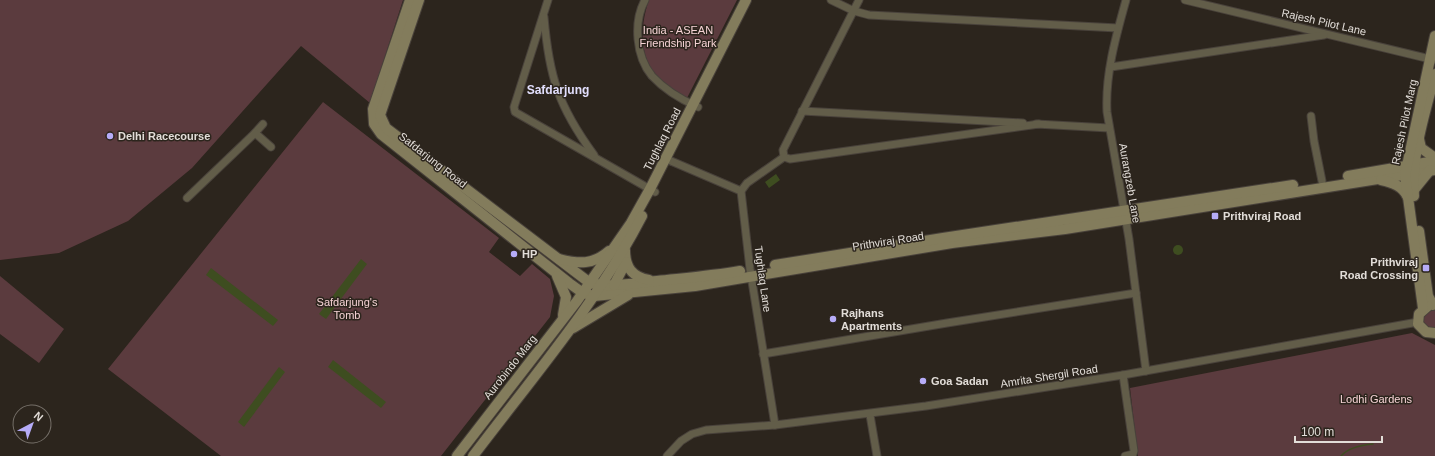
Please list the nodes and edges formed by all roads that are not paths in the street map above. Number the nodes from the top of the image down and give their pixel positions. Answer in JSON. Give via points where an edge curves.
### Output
{"nodes":[{"id":1,"x":410,"y":0,"type":"edge"},
{"id":2,"x":418,"y":0,"type":"edge"},
{"id":3,"x":548,"y":0,"type":"edge"},
{"id":4,"x":645,"y":0,"type":"edge"},
{"id":5,"x":746,"y":0,"type":"edge"},
{"id":6,"x":752,"y":0,"type":"edge"},
{"id":7,"x":831,"y":0,"type":"edge"},
{"id":8,"x":859,"y":0,"type":"edge"},
{"id":9,"x":1126,"y":0,"type":"edge"},
{"id":10,"x":1186,"y":0,"type":"edge"},
{"id":11,"x":854,"y":11,"type":"junction"},
{"id":12,"x":544,"y":13,"type":"junction"},
{"id":13,"x":1118,"y":28,"type":"junction"},
{"id":14,"x":1328,"y":34,"type":"junction"},
{"id":15,"x":1435,"y":36,"type":"edge"},
{"id":16,"x":1432,"y":59,"type":"edge"},
{"id":17,"x":1111,"y":67,"type":"junction"},
{"id":18,"x":1435,"y":74,"type":"edge"},
{"id":19,"x":695,"y":106,"type":"junction"},
{"id":20,"x":802,"y":111,"type":"junction"},
{"id":21,"x":1311,"y":116,"type":"dead end"},
{"id":22,"x":263,"y":124,"type":"dead end"},
{"id":23,"x":1039,"y":124,"type":"junction"},
{"id":24,"x":1109,"y":128,"type":"junction"},
{"id":25,"x":254,"y":132,"type":"junction"},
{"id":26,"x":1420,"y":133,"type":"junction"},
{"id":27,"x":1411,"y":143,"type":"junction"},
{"id":28,"x":271,"y":146,"type":"dead end"},
{"id":29,"x":784,"y":157,"type":"junction"},
{"id":30,"x":596,"y":158,"type":"junction"},
{"id":31,"x":1435,"y":159,"type":"edge"},
{"id":32,"x":671,"y":161,"type":"junction"},
{"id":33,"x":1381,"y":169,"type":"junction"},
{"id":34,"x":1409,"y":169,"type":"junction"},
{"id":35,"x":1433,"y":170,"type":"edge"},
{"id":36,"x":1376,"y":180,"type":"junction"},
{"id":37,"x":1322,"y":181,"type":"junction"},
{"id":38,"x":652,"y":191,"type":"junction"},
{"id":39,"x":741,"y":191,"type":"junction"},
{"id":40,"x":1413,"y":191,"type":"junction"},
{"id":41,"x":187,"y":198,"type":"dead end"},
{"id":42,"x":1409,"y":202,"type":"junction"},
{"id":43,"x":1125,"y":214,"type":"junction"},
{"id":44,"x":509,"y":229,"type":"junction"},
{"id":45,"x":621,"y":247,"type":"junction"},
{"id":46,"x":555,"y":258,"type":"junction"},
{"id":47,"x":626,"y":262,"type":"junction"},
{"id":48,"x":553,"y":270,"type":"junction"},
{"id":49,"x":750,"y":273,"type":"junction"},
{"id":50,"x":656,"y":281,"type":"junction"},
{"id":51,"x":590,"y":283,"type":"junction"},
{"id":52,"x":614,"y":285,"type":"junction"},
{"id":53,"x":602,"y":286,"type":"junction"},
{"id":54,"x":583,"y":292,"type":"junction"},
{"id":55,"x":631,"y":293,"type":"junction"},
{"id":56,"x":1136,"y":293,"type":"junction"},
{"id":57,"x":594,"y":296,"type":"junction"},
{"id":58,"x":1434,"y":305,"type":"edge"},
{"id":59,"x":1423,"y":308,"type":"junction"},
{"id":60,"x":561,"y":321,"type":"junction"},
{"id":61,"x":1418,"y":322,"type":"junction"},
{"id":62,"x":569,"y":330,"type":"junction"},
{"id":63,"x":1435,"y":333,"type":"edge"},
{"id":64,"x":763,"y":354,"type":"junction"},
{"id":65,"x":1146,"y":371,"type":"junction"},
{"id":66,"x":1123,"y":375,"type":"junction"},
{"id":67,"x":870,"y":415,"type":"junction"},
{"id":68,"x":775,"y":425,"type":"junction"},
{"id":69,"x":459,"y":454,"type":"edge"},
{"id":70,"x":473,"y":456,"type":"edge"},
{"id":71,"x":667,"y":456,"type":"edge"},
{"id":72,"x":877,"y":456,"type":"edge"},
{"id":73,"x":1125,"y":456,"type":"edge"}],
"edges":[{"from":1,"to":44,"type":"main road","name":"Safdarjung Road","via":[[374,109],[374,124],[381,134]]},
{"from":2,"to":44,"type":"main road","name":"Safdarjung Road","via":[[380,115],[382,122],[386,128]]},
{"from":3,"to":12,"type":"street"},
{"from":4,"to":19,"type":"street","via":[[638,21],[638,33],[645,64],[661,85]]},
{"from":5,"to":19,"type":"main road","name":"Tughlaq Road"},
{"from":6,"to":19,"type":"main road","name":"Tughlaq Road"},
{"from":7,"to":11,"type":"street"},
{"from":8,"to":11,"type":"street"},
{"from":9,"to":13,"type":"street","name":"Aurangzeb Lane"},
{"from":10,"to":14,"type":"street","name":"Rajesh Pilot Lane"},
{"from":11,"to":13,"type":"street","via":[[869,15]]},
{"from":11,"to":20,"type":"street"},
{"from":12,"to":30,"type":"street","via":[[547,53],[557,92],[567,115]]},
{"from":12,"to":30,"type":"street","via":[[514,112]]},
{"from":13,"to":17,"type":"street","name":"Aurangzeb Lane"},
{"from":14,"to":16,"type":"street","name":"Rajesh Pilot Lane"},
{"from":14,"to":17,"type":"street"},
{"from":15,"to":16,"type":"main road","name":"Rajesh Pilot Marg"},
{"from":16,"to":27,"type":"main road","name":"Rajesh Pilot Marg"},
{"from":17,"to":24,"type":"street","name":"Aurangzeb Lane","via":[[1106,91]]},
{"from":18,"to":26,"type":"main road","name":"Rajesh Pilot Marg"},
{"from":19,"to":32,"type":"main road","name":"Tughlaq Road"},
{"from":19,"to":38,"type":"main road","name":"Tughlaq Road"},
{"from":20,"to":23,"type":"street"},
{"from":20,"to":29,"type":"street","via":[[783,150]]},
{"from":21,"to":37,"type":"street"},
{"from":22,"to":25,"type":"street"},
{"from":23,"to":24,"type":"street"},
{"from":23,"to":29,"type":"street","via":[[790,159]]},
{"from":24,"to":43,"type":"street","name":"Aurangzeb Lane"},
{"from":25,"to":28,"type":"street"},
{"from":25,"to":41,"type":"street"},
{"from":26,"to":31,"type":"main road","via":[[1421,148]]},
{"from":26,"to":34,"type":"main road","name":"Rajesh Pilot Marg"},
{"from":27,"to":33,"type":"main road","via":[[1399,158]]},
{"from":27,"to":34,"type":"main road","name":"Rajesh Pilot Marg"},
{"from":29,"to":39,"type":"street","via":[[747,183]]},
{"from":30,"to":38,"type":"street"},
{"from":31,"to":34,"type":"main road","name":"Prithviraj Road"},
{"from":32,"to":38,"type":"main road","name":"Tughlaq Road"},
{"from":32,"to":39,"type":"street"},
{"from":33,"to":34,"type":"main road","name":"Prithviraj Road"},
{"from":33,"to":37,"type":"main road","name":"Prithviraj Road"},
{"from":34,"to":35,"type":"main road","name":"Prithviraj Road"},
{"from":34,"to":36,"type":"main road","name":"Prithviraj Road"},
{"from":34,"to":40,"type":"main road","name":"Rajesh Pilot Marg"},
{"from":34,"to":42,"type":"main road","name":"Rajesh Pilot Marg"},
{"from":35,"to":40,"type":"main road"},
{"from":36,"to":42,"type":"main road","via":[[1391,182],[1401,188],[1406,192]]},
{"from":36,"to":43,"type":"main road","name":"Prithviraj Road"},
{"from":37,"to":43,"type":"main road","name":"Prithviraj Road"},
{"from":38,"to":45,"type":"main road","name":"Tughlaq Road"},
{"from":39,"to":49,"type":"street","name":"Tughlaq Lane"},
{"from":40,"to":58,"type":"main road","name":"Rajesh Pilot Marg","via":[[1428,296]]},
{"from":42,"to":59,"type":"main road","name":"Rajesh Pilot Marg"},
{"from":43,"to":49,"type":"main road","name":"Prithviraj Road"},
{"from":43,"to":56,"type":"street","name":"Aurangzeb Lane"},
{"from":44,"to":46,"type":"main road","name":"Safdarjung Road"},
{"from":44,"to":48,"type":"main road","name":"Safdarjung Road"},
{"from":45,"to":46,"type":"main road","via":[[588,263]]},
{"from":45,"to":47,"type":"main road"},
{"from":45,"to":51,"type":"main road","name":"Tughlaq Road"},
{"from":45,"to":53,"type":"main road","name":"Tughlaq Road"},
{"from":46,"to":51,"type":"main road","name":"Safdarjung Road"},
{"from":47,"to":50,"type":"main road","via":[[633,274]]},
{"from":47,"to":52,"type":"main road"},
{"from":48,"to":54,"type":"main road","name":"Safdarjung Road"},
{"from":48,"to":60,"type":"main road","via":[[562,284],[566,297]]},
{"from":49,"to":50,"type":"main road","name":"Prithviraj Road"},
{"from":49,"to":55,"type":"main road","name":"Prithviraj Road","via":[[695,286]]},
{"from":49,"to":64,"type":"street","name":"Tughlaq Lane"},
{"from":50,"to":52,"type":"main road","name":"Prithviraj Road"},
{"from":51,"to":53,"type":"main road","name":"Prithviraj Road"},
{"from":51,"to":54,"type":"main road","name":"Tughlaq Road"},
{"from":52,"to":53,"type":"main road","name":"Prithviraj Road"},
{"from":53,"to":57,"type":"main road","name":"Tughlaq Road"},
{"from":54,"to":57,"type":"main road","name":"Prithviraj Road"},
{"from":54,"to":60,"type":"main road","name":"Aurobindo Marg"},
{"from":55,"to":57,"type":"main road","name":"Prithviraj Road"},
{"from":55,"to":62,"type":"main road"},
{"from":56,"to":64,"type":"street"},
{"from":56,"to":65,"type":"street","name":"Aurangzeb Lane"},
{"from":57,"to":62,"type":"main road"},
{"from":58,"to":59,"type":"main road"},
{"from":59,"to":61,"type":"main road","via":[[1418,316]]},
{"from":60,"to":69,"type":"main road","name":"Aurobindo Marg"},
{"from":61,"to":63,"type":"main road","via":[[1424,331]]},
{"from":61,"to":65,"type":"street","name":"Amrita Shergil Road"},
{"from":62,"to":70,"type":"main road"},
{"from":64,"to":68,"type":"street","name":"Tughlaq Lane"},
{"from":65,"to":66,"type":"street","name":"Amrita Shergil Road"},
{"from":66,"to":67,"type":"street","name":"Amrita Shergil Road"},
{"from":66,"to":73,"type":"street","via":[[1134,450],[1133,454]]},
{"from":67,"to":68,"type":"street","name":"Amrita Shergil Road"},
{"from":67,"to":72,"type":"street"},
{"from":68,"to":71,"type":"street","name":"Amrita Shergil Road","via":[[706,430],[692,434],[681,441]]},
{"from":69,"to":70,"type":"main road"}]}
